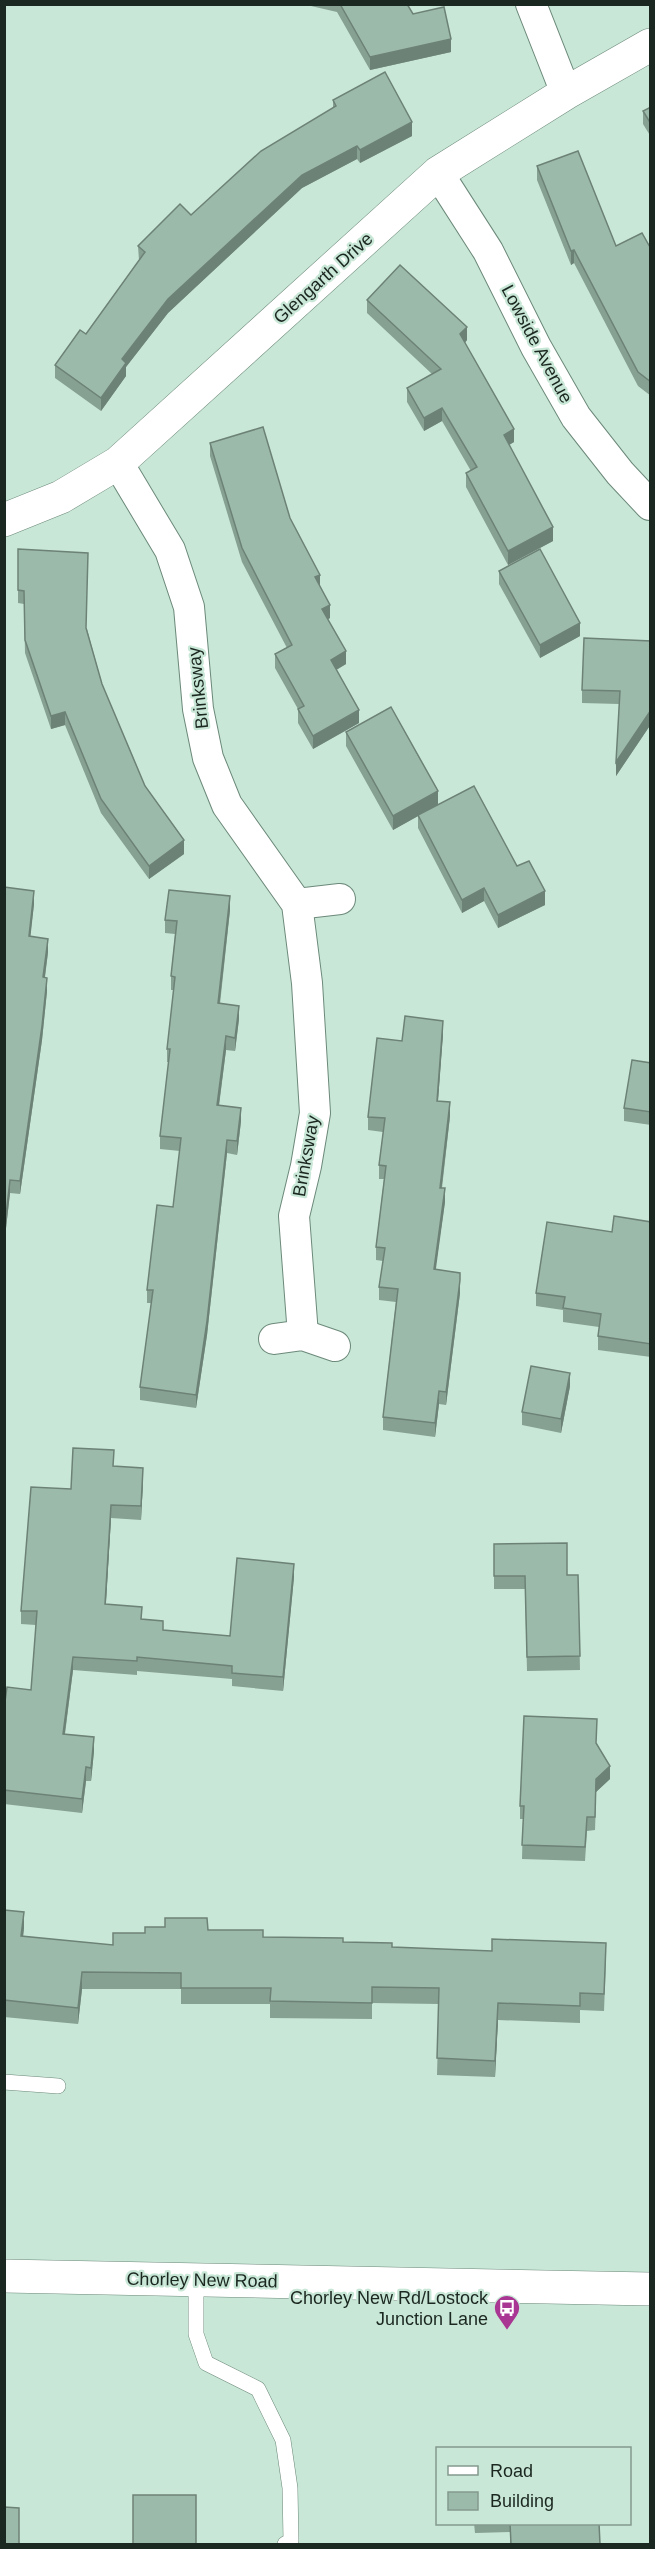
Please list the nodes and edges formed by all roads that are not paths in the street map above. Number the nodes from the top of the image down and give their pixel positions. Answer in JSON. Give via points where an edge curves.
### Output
{"nodes":[{"id":1,"x":531,"y":4,"type":"edge"},
{"id":2,"x":651,"y":45,"type":"edge"},
{"id":3,"x":567,"y":93,"type":"junction"},
{"id":4,"x":438,"y":173,"type":"junction"},
{"id":5,"x":118,"y":463,"type":"junction"},
{"id":6,"x":651,"y":505,"type":"edge"},
{"id":7,"x":4,"y":520,"type":"edge"},
{"id":8,"x":340,"y":898,"type":"dead end"},
{"id":9,"x":297,"y":904,"type":"junction"},
{"id":10,"x":335,"y":1346,"type":"dead end"},
{"id":11,"x":4,"y":2082,"type":"edge"},
{"id":12,"x":58,"y":2086,"type":"dead end"},
{"id":13,"x":4,"y":2277,"type":"edge"},
{"id":14,"x":196,"y":2280,"type":"junction"},
{"id":15,"x":651,"y":2289,"type":"edge"},
{"id":16,"x":285,"y":2544,"type":"edge"}],
"edges":[{"from":1,"to":3,"type":"street"},
{"from":2,"to":3,"type":"main road","name":"Glengarth Drive"},
{"from":3,"to":4,"type":"main road","name":"Glengarth Drive"},
{"from":4,"to":5,"type":"main road","name":"Glengarth Drive"},
{"from":4,"to":6,"type":"street","name":"Lowside Avenue","via":[[488,251],[576,417]]},
{"from":5,"to":7,"type":"main road","name":"Glengarth Drive","via":[[61,497]]},
{"from":5,"to":9,"type":"street","name":"Brinksway","via":[[170,550],[189,607],[198,709],[208,758],[223,796]]},
{"from":8,"to":9,"type":"street"},
{"from":9,"to":10,"type":"street","name":"Brinksway","via":[[307,983],[315,1113],[294,1216],[289,1337]]},
{"from":11,"to":12,"type":"lane"},
{"from":13,"to":14,"type":"main road","name":"Chorley New Road"},
{"from":14,"to":15,"type":"main road","name":"Chorley New Road"},
{"from":14,"to":16,"type":"lane","via":[[196,2334],[206,2363],[258,2389],[283,2440],[290,2488],[291,2541]]}]}
